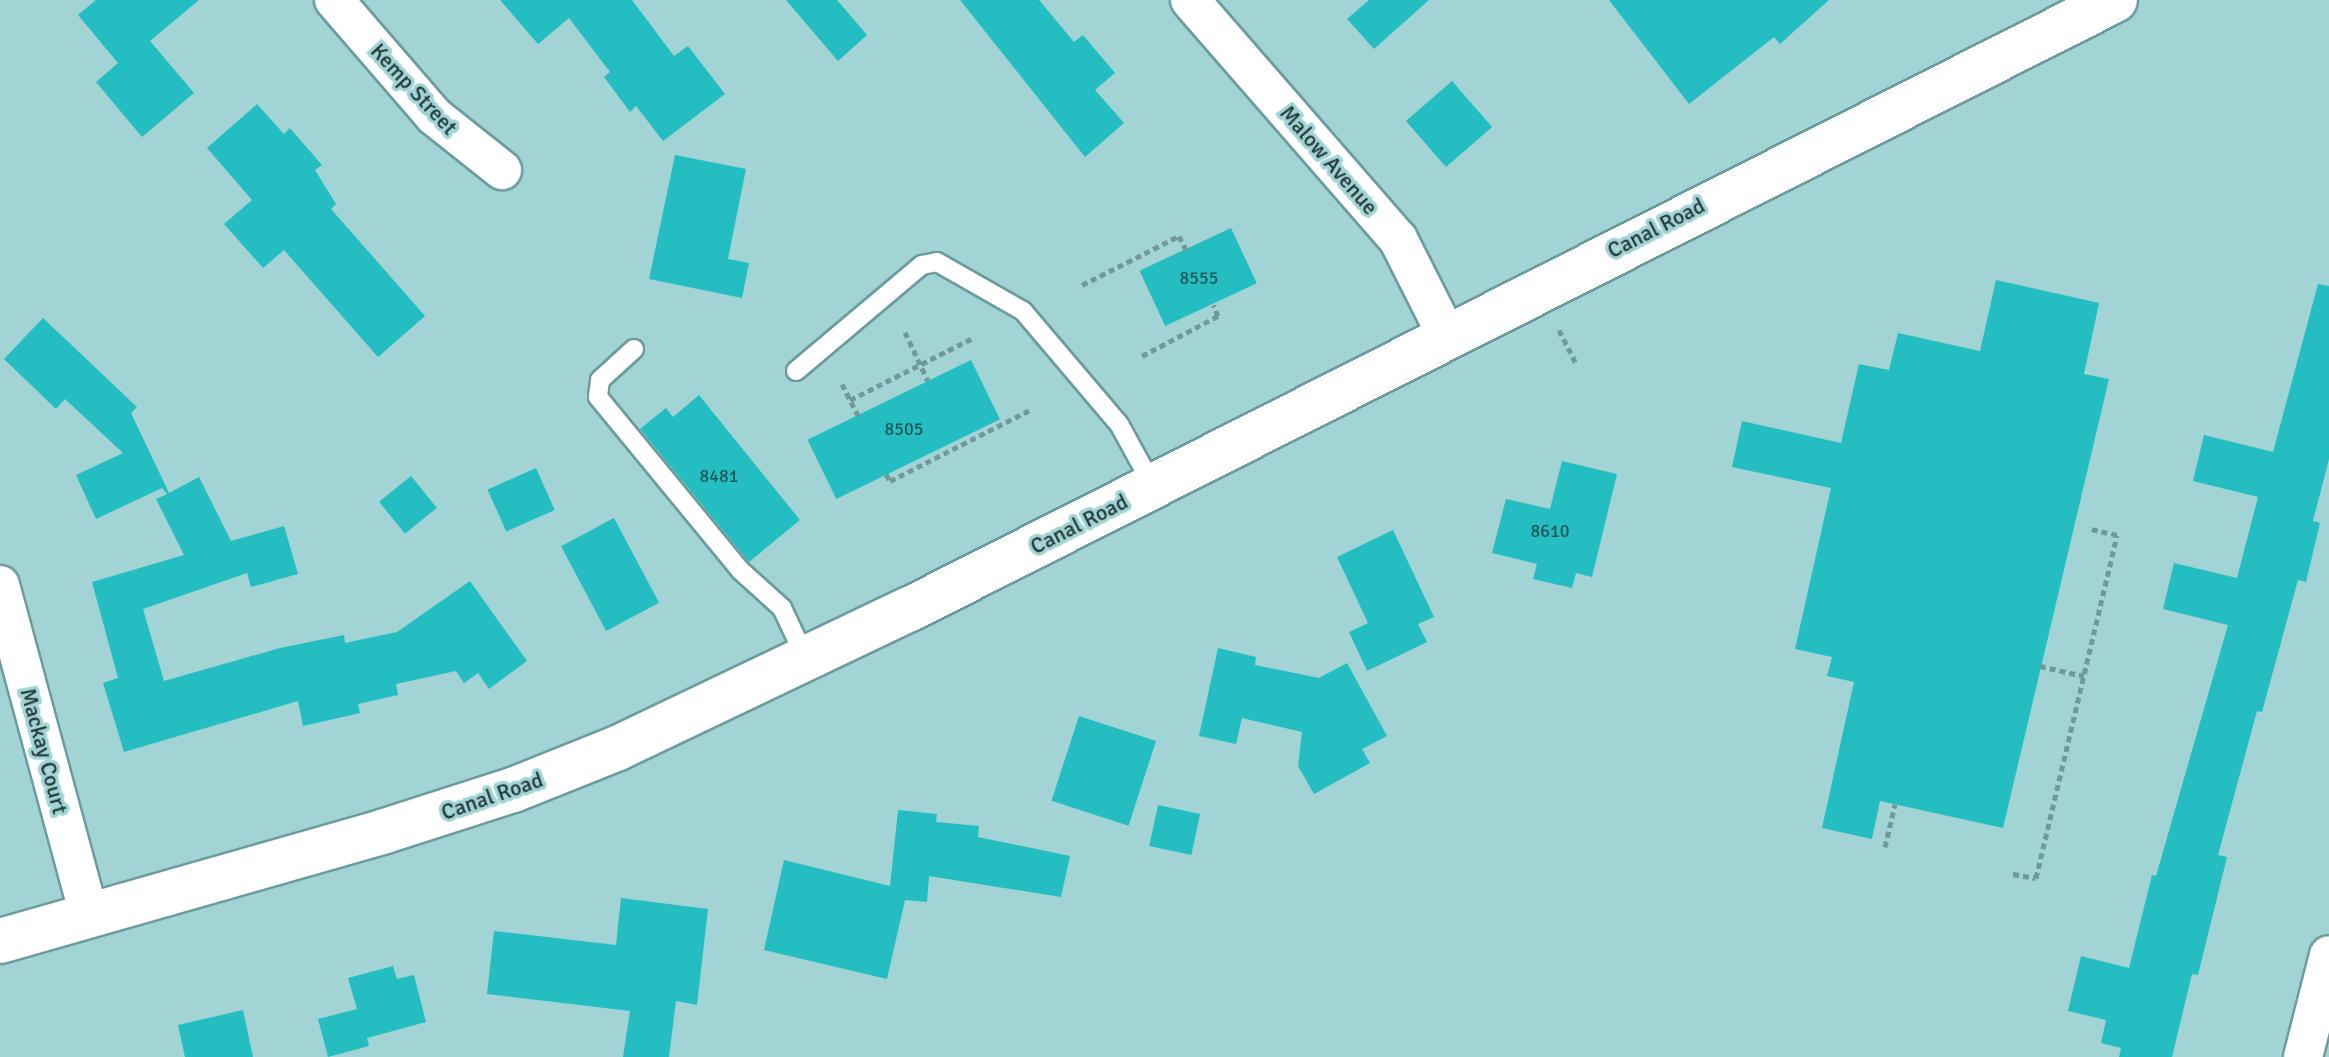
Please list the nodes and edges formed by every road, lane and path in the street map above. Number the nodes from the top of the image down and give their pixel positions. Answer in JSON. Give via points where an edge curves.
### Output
{"nodes":[{"id":1,"x":334,"y":0,"type":"edge"},
{"id":2,"x":1190,"y":0,"type":"edge"},
{"id":3,"x":2115,"y":0,"type":"edge"},
{"id":4,"x":502,"y":170,"type":"dead end"},
{"id":5,"x":1186,"y":250,"type":"dead end"},
{"id":6,"x":1082,"y":285,"type":"dead end"},
{"id":7,"x":1213,"y":305,"type":"dead end"},
{"id":8,"x":1557,"y":326,"type":"dead end"},
{"id":9,"x":905,"y":332,"type":"dead end"},
{"id":10,"x":1446,"y":334,"type":"junction"},
{"id":11,"x":971,"y":339,"type":"dead end"},
{"id":12,"x":634,"y":349,"type":"dead end"},
{"id":13,"x":1142,"y":356,"type":"dead end"},
{"id":14,"x":921,"y":365,"type":"junction"},
{"id":15,"x":1577,"y":365,"type":"dead end"},
{"id":16,"x":796,"y":371,"type":"dead end"},
{"id":17,"x":928,"y":381,"type":"dead end"},
{"id":18,"x":842,"y":384,"type":"dead end"},
{"id":19,"x":850,"y":400,"type":"junction"},
{"id":20,"x":1032,"y":409,"type":"dead end"},
{"id":21,"x":858,"y":416,"type":"dead end"},
{"id":22,"x":886,"y":474,"type":"dead end"},
{"id":23,"x":1153,"y":486,"type":"junction"},
{"id":24,"x":2092,"y":529,"type":"dead end"},
{"id":25,"x":0,"y":585,"type":"edge"},
{"id":26,"x":806,"y":659,"type":"junction"},
{"id":27,"x":2040,"y":666,"type":"dead end"},
{"id":28,"x":2084,"y":676,"type":"junction"},
{"id":29,"x":1895,"y":804,"type":"dead end"},
{"id":30,"x":1885,"y":847,"type":"dead end"},
{"id":31,"x":2013,"y":874,"type":"dead end"},
{"id":32,"x":89,"y":915,"type":"junction"},
{"id":33,"x":0,"y":941,"type":"edge"},
{"id":34,"x":2329,"y":955,"type":"edge"},
{"id":35,"x":2303,"y":1057,"type":"edge"}],
"edges":[{"from":1,"to":4,"type":"street","name":"Kemp Street","via":[[434,116]]},
{"from":2,"to":10,"type":"street","name":"Malow Avenue","via":[[1398,239]]},
{"from":3,"to":10,"type":"street","name":"Canal Road"},
{"from":5,"to":6,"type":"path","via":[[1179,236]]},
{"from":7,"to":13,"type":"path","via":[[1218,316]]},
{"from":8,"to":15,"type":"path"},
{"from":9,"to":14,"type":"path"},
{"from":10,"to":23,"type":"street","name":"Canal Road"},
{"from":11,"to":14,"type":"path"},
{"from":12,"to":26,"type":"lane","via":[[600,380],[598,397],[740,570],[782,608]]},
{"from":14,"to":17,"type":"path"},
{"from":14,"to":19,"type":"path"},
{"from":16,"to":23,"type":"lane","via":[[922,265],[937,262],[1023,311],[1119,424]]},
{"from":18,"to":19,"type":"path"},
{"from":19,"to":21,"type":"path"},
{"from":20,"to":22,"type":"path","via":[[890,481]]},
{"from":23,"to":26,"type":"street","name":"Canal Road"},
{"from":24,"to":28,"type":"path","via":[[2117,535]]},
{"from":25,"to":32,"type":"street","name":"Mackay Court"},
{"from":26,"to":32,"type":"street","name":"Canal Road","via":[[618,748],[513,790]]},
{"from":27,"to":28,"type":"path"},
{"from":28,"to":31,"type":"path","via":[[2036,878]]},
{"from":29,"to":30,"type":"path"},
{"from":32,"to":33,"type":"street","name":"Canal Road"},
{"from":34,"to":35,"type":"street"}]}
